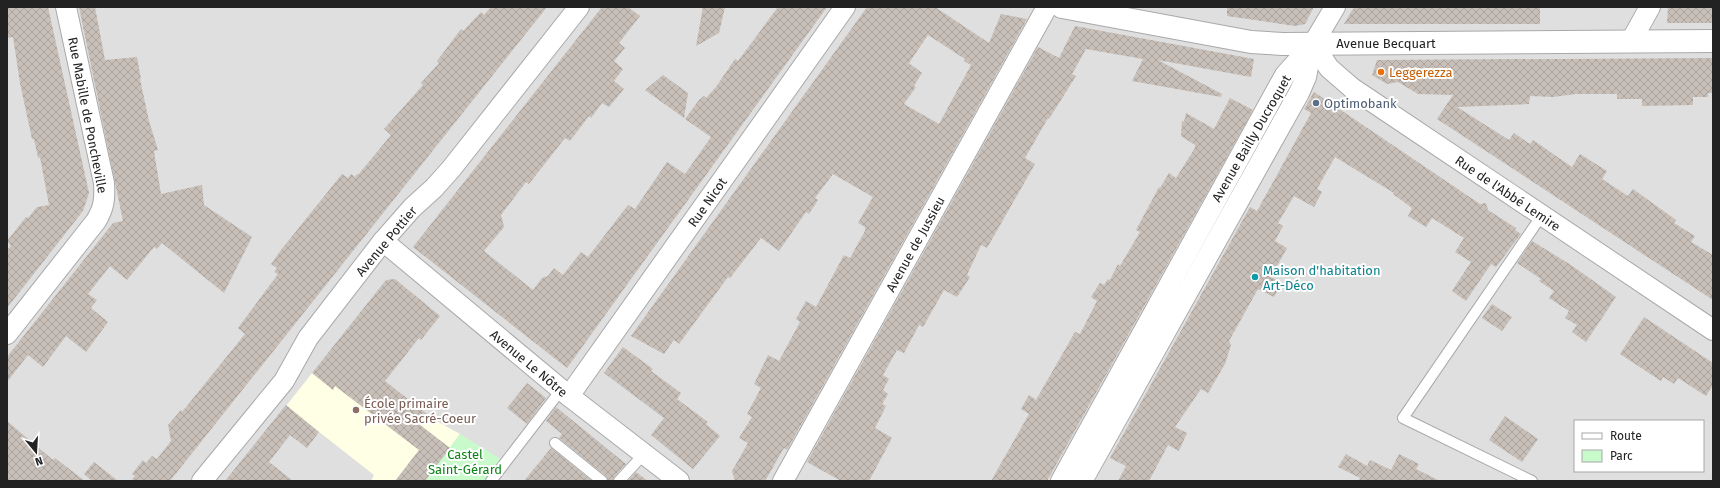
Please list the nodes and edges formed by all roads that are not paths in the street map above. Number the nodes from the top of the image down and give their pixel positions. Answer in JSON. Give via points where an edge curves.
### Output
{"nodes":[{"id":1,"x":66,"y":7,"type":"edge"},
{"id":2,"x":579,"y":7,"type":"edge"},
{"id":3,"x":845,"y":7,"type":"edge"},
{"id":4,"x":1047,"y":7,"type":"edge"},
{"id":5,"x":1062,"y":7,"type":"edge"},
{"id":6,"x":1335,"y":7,"type":"edge"},
{"id":7,"x":1650,"y":7,"type":"edge"},
{"id":8,"x":1109,"y":11,"type":"edge"},
{"id":9,"x":1631,"y":41,"type":"junction"},
{"id":10,"x":1713,"y":41,"type":"edge"},
{"id":11,"x":1313,"y":44,"type":"junction"},
{"id":12,"x":1542,"y":215,"type":"junction"},
{"id":13,"x":383,"y":241,"type":"junction"},
{"id":14,"x":1713,"y":330,"type":"edge"},
{"id":15,"x":7,"y":334,"type":"edge"},
{"id":16,"x":565,"y":393,"type":"junction"},
{"id":17,"x":555,"y":443,"type":"dead end"},
{"id":18,"x":644,"y":454,"type":"junction"},
{"id":19,"x":202,"y":481,"type":"edge"},
{"id":20,"x":491,"y":481,"type":"edge"},
{"id":21,"x":602,"y":481,"type":"edge"},
{"id":22,"x":620,"y":481,"type":"edge"},
{"id":23,"x":679,"y":481,"type":"edge"},
{"id":24,"x":783,"y":481,"type":"edge"},
{"id":25,"x":1061,"y":481,"type":"edge"},
{"id":26,"x":1082,"y":481,"type":"edge"},
{"id":27,"x":1532,"y":481,"type":"edge"}],
"edges":[{"from":1,"to":15,"type":"street","name":"Rue Mabille de Poncheville","via":[[104,183],[104,209]]},
{"from":2,"to":13,"type":"street","name":"Avenue Pottier","via":[[447,174]]},
{"from":3,"to":16,"type":"street","name":"Rue Nicot"},
{"from":4,"to":24,"type":"street","name":"Avenue de Jussieu"},
{"from":5,"to":8,"type":"street","name":"Avenue Becquart"},
{"from":6,"to":11,"type":"street"},
{"from":7,"to":9,"type":"street"},
{"from":8,"to":11,"type":"street","name":"Avenue Becquart","via":[[1251,42]]},
{"from":9,"to":10,"type":"street","name":"Avenue Becquart"},
{"from":9,"to":11,"type":"street","name":"Avenue Becquart"},
{"from":11,"to":12,"type":"street","name":"Rue de l'Abbé Lemire","via":[[1329,68],[1352,88]]},
{"from":11,"to":25,"type":"street","name":"Avenue Bailly Ducroquet","via":[[1285,75]]},
{"from":11,"to":26,"type":"street","name":"Avenue Bailly Ducroquet","via":[[1306,77],[1299,93]]},
{"from":12,"to":14,"type":"street","name":"Rue de l'Abbé Lemire"},
{"from":12,"to":27,"type":"lane","via":[[1403,418]]},
{"from":13,"to":16,"type":"street","name":"Avenue Le Nôtre"},
{"from":13,"to":19,"type":"street","name":"Avenue Pottier","via":[[308,338],[284,381]]},
{"from":16,"to":18,"type":"street","name":"Avenue Le Nôtre"},
{"from":16,"to":20,"type":"lane"},
{"from":17,"to":21,"type":"lane"},
{"from":18,"to":22,"type":"lane"},
{"from":18,"to":23,"type":"street","name":"Avenue Le Nôtre"}]}
